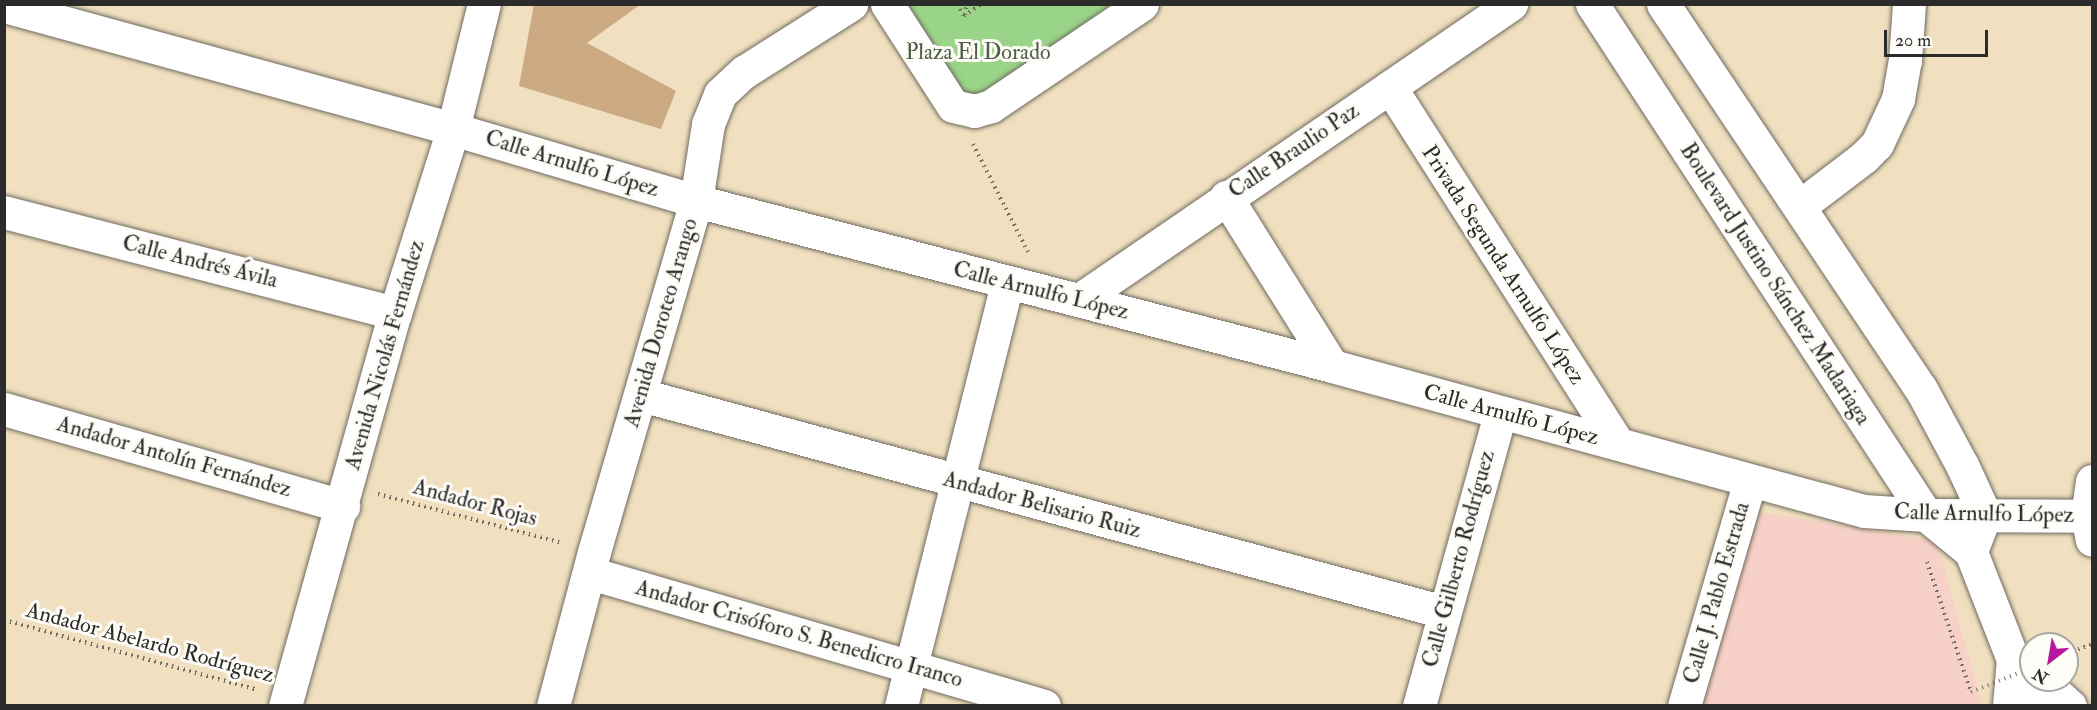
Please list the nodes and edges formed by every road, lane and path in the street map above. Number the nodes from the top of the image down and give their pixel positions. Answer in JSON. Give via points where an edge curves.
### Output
{"nodes":[{"id":1,"x":484,"y":4,"type":"edge"},
{"id":2,"x":851,"y":4,"type":"edge"},
{"id":3,"x":887,"y":4,"type":"edge"},
{"id":4,"x":957,"y":4,"type":"edge"},
{"id":5,"x":967,"y":4,"type":"edge"},
{"id":6,"x":981,"y":4,"type":"edge"},
{"id":7,"x":1142,"y":4,"type":"edge"},
{"id":8,"x":1511,"y":4,"type":"edge"},
{"id":9,"x":1592,"y":4,"type":"edge"},
{"id":10,"x":1663,"y":4,"type":"edge"},
{"id":11,"x":1909,"y":4,"type":"edge"},
{"id":12,"x":4,"y":6,"type":"edge"},
{"id":13,"x":964,"y":16,"type":"junction"},
{"id":14,"x":1390,"y":87,"type":"junction"},
{"id":15,"x":953,"y":106,"type":"junction"},
{"id":16,"x":453,"y":129,"type":"junction"},
{"id":17,"x":1226,"y":197,"type":"junction"},
{"id":18,"x":696,"y":201,"type":"junction"},
{"id":19,"x":1800,"y":206,"type":"junction"},
{"id":20,"x":4,"y":212,"type":"edge"},
{"id":21,"x":1007,"y":284,"type":"junction"},
{"id":22,"x":1064,"y":296,"type":"junction"},
{"id":23,"x":395,"y":313,"type":"junction"},
{"id":24,"x":1332,"y":366,"type":"junction"},
{"id":25,"x":640,"y":395,"type":"junction"},
{"id":26,"x":4,"y":409,"type":"edge"},
{"id":27,"x":1500,"y":413,"type":"junction"},
{"id":28,"x":1617,"y":442,"type":"junction"},
{"id":29,"x":1750,"y":481,"type":"junction"},
{"id":30,"x":2092,"y":481,"type":"edge"},
{"id":31,"x":956,"y":482,"type":"junction"},
{"id":32,"x":346,"y":496,"type":"junction"},
{"id":33,"x":1926,"y":515,"type":"junction"},
{"id":34,"x":1984,"y":515,"type":"junction"},
{"id":35,"x":2091,"y":524,"type":"edge"},
{"id":36,"x":1971,"y":552,"type":"junction"},
{"id":37,"x":592,"y":562,"type":"junction"},
{"id":38,"x":1936,"y":586,"type":"dead end"},
{"id":39,"x":1444,"y":612,"type":"junction"},
{"id":40,"x":4,"y":620,"type":"edge"},
{"id":41,"x":2019,"y":653,"type":"edge"},
{"id":42,"x":912,"y":668,"type":"junction"},
{"id":43,"x":2019,"y":669,"type":"edge"},
{"id":44,"x":2019,"y":681,"type":"edge"},
{"id":45,"x":2055,"y":692,"type":"edge"},
{"id":46,"x":286,"y":702,"type":"edge"},
{"id":47,"x":553,"y":705,"type":"edge"},
{"id":48,"x":901,"y":705,"type":"edge"},
{"id":49,"x":1044,"y":705,"type":"edge"},
{"id":50,"x":1419,"y":705,"type":"edge"},
{"id":51,"x":1684,"y":705,"type":"edge"},
{"id":52,"x":2009,"y":705,"type":"edge"},
{"id":53,"x":2070,"y":705,"type":"edge"}],
"edges":[{"from":1,"to":16,"type":"main road","name":"Avenida Nicolás Fernández"},
{"from":2,"to":18,"type":"main road","name":"Avenida Doroteo Arango","via":[[744,72],[720,94],[708,124]]},
{"from":3,"to":15,"type":"main road"},
{"from":4,"to":13,"type":"path"},
{"from":5,"to":13,"type":"path"},
{"from":6,"to":13,"type":"path"},
{"from":7,"to":15,"type":"main road","via":[[991,106],[974,111]]},
{"from":8,"to":14,"type":"main road","name":"Calle Braulio Paz"},
{"from":9,"to":33,"type":"main road","name":"Boulevard Justino Sánchez Madariaga"},
{"from":10,"to":19,"type":"main road"},
{"from":11,"to":19,"type":"main road","via":[[1898,99],[1882,136],[1864,157]]},
{"from":12,"to":16,"type":"main road","name":"Calle Arnulfo López"},
{"from":14,"to":17,"type":"main road","name":"Calle Braulio Paz"},
{"from":14,"to":28,"type":"main road","name":"Privada Segunda Arnulfo López"},
{"from":15,"to":22,"type":"path"},
{"from":16,"to":18,"type":"main road","name":"Calle Arnulfo López"},
{"from":16,"to":23,"type":"main road","name":"Avenida Nicolás Fernández"},
{"from":17,"to":22,"type":"main road","name":"Calle Braulio Paz"},
{"from":17,"to":24,"type":"main road"},
{"from":18,"to":21,"type":"main road","name":"Calle Arnulfo López"},
{"from":18,"to":25,"type":"main road","name":"Avenida Doroteo Arango"},
{"from":19,"to":34,"type":"main road","via":[[1921,389]]},
{"from":20,"to":23,"type":"main road","name":"Calle Andrés Ávila"},
{"from":21,"to":22,"type":"main road","name":"Calle Arnulfo López"},
{"from":21,"to":31,"type":"main road"},
{"from":22,"to":24,"type":"main road","name":"Calle Arnulfo López"},
{"from":23,"to":32,"type":"main road","name":"Avenida Nicolás Fernández"},
{"from":24,"to":27,"type":"main road","name":"Calle Arnulfo López"},
{"from":25,"to":31,"type":"main road","name":"Andador Belisario Ruiz"},
{"from":25,"to":37,"type":"main road","name":"Avenida Doroteo Arango"},
{"from":26,"to":32,"type":"main road","name":"Andador Antolín Fernández"},
{"from":27,"to":28,"type":"main road","name":"Calle Arnulfo López"},
{"from":27,"to":39,"type":"main road","name":"Calle Gilberto Rodríguez"},
{"from":28,"to":29,"type":"main road","name":"Calle Arnulfo López"},
{"from":29,"to":33,"type":"main road","name":"Calle Arnulfo López","via":[[1864,511]]},
{"from":29,"to":51,"type":"main road","name":"Calle J. Pablo Estrada"},
{"from":30,"to":35,"type":"main road"},
{"from":31,"to":39,"type":"main road","name":"Andador Belisario Ruiz"},
{"from":31,"to":42,"type":"main road"},
{"from":32,"to":37,"type":"path","name":"Andador Rojas"},
{"from":32,"to":46,"type":"main road","name":"Avenida Nicolás Fernández"},
{"from":33,"to":34,"type":"main road","name":"Calle Arnulfo López"},
{"from":33,"to":36,"type":"main road","name":"Boulevard Justino Sánchez Madariaga"},
{"from":34,"to":35,"type":"main road","name":"Calle Arnulfo López"},
{"from":34,"to":36,"type":"main road"},
{"from":36,"to":41,"type":"main road","name":"Boulevard Justino Sánchez Madariaga"},
{"from":37,"to":42,"type":"main road","name":"Andador Crisóforo S. Benedicro Iranco"},
{"from":37,"to":47,"type":"main road","name":"Avenida Doroteo Arango"},
{"from":38,"to":43,"type":"path","bridge":true,"via":[[1971,692]]},
{"from":39,"to":50,"type":"main road","name":"Calle Gilberto Rodríguez"},
{"from":40,"to":46,"type":"path","name":"Andador Abelardo Rodríguez"},
{"from":42,"to":48,"type":"main road"},
{"from":42,"to":49,"type":"main road","name":"Andador Crisóforo S. Benedicro Iranco"},
{"from":44,"to":52,"type":"main road"},
{"from":45,"to":53,"type":"main road"}]}
